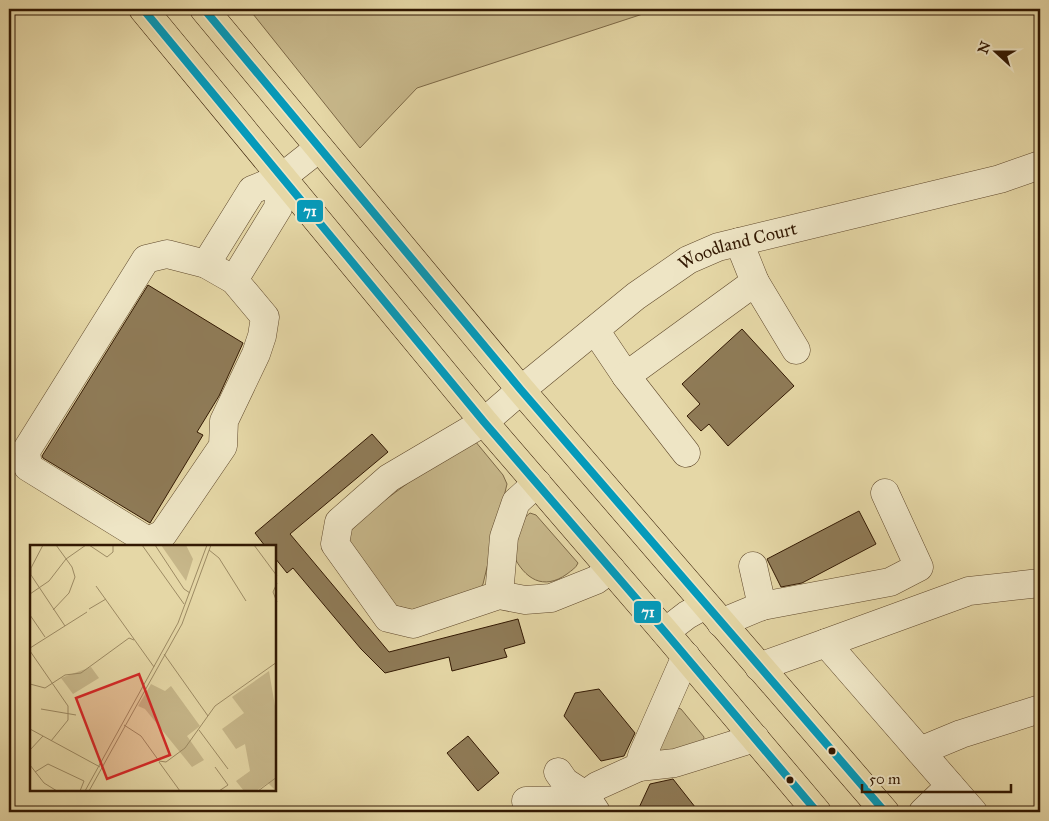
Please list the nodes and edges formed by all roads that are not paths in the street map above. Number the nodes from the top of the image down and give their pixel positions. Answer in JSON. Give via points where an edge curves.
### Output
{"nodes":[{"id":1,"x":143,"y":9,"type":"edge"},
{"id":2,"x":204,"y":9,"type":"edge"},
{"id":3,"x":319,"y":148,"type":"junction"},
{"id":4,"x":1040,"y":165,"type":"edge"},
{"id":5,"x":281,"y":178,"type":"junction"},
{"id":6,"x":739,"y":242,"type":"junction"},
{"id":7,"x":206,"y":264,"type":"junction"},
{"id":8,"x":234,"y":280,"type":"junction"},
{"id":9,"x":755,"y":282,"type":"junction"},
{"id":10,"x":595,"y":330,"type":"junction"},
{"id":11,"x":796,"y":350,"type":"dead end"},
{"id":12,"x":626,"y":376,"type":"junction"},
{"id":13,"x":521,"y":390,"type":"junction"},
{"id":14,"x":484,"y":422,"type":"junction"},
{"id":15,"x":686,"y":453,"type":"dead end"},
{"id":16,"x":537,"y":484,"type":"junction"},
{"id":17,"x":885,"y":494,"type":"dead end"},
{"id":18,"x":753,"y":566,"type":"dead end"},
{"id":19,"x":611,"y":570,"type":"junction"},
{"id":20,"x":1040,"y":583,"type":"edge"},
{"id":21,"x":499,"y":595,"type":"junction"},
{"id":22,"x":762,"y":606,"type":"junction"},
{"id":23,"x":713,"y":614,"type":"junction"},
{"id":24,"x":665,"y":632,"type":"junction"},
{"id":25,"x":826,"y":642,"type":"junction"},
{"id":26,"x":686,"y":656,"type":"junction"},
{"id":27,"x":759,"y":667,"type":"junction"},
{"id":28,"x":1040,"y":709,"type":"edge"},
{"id":29,"x":755,"y":738,"type":"junction"},
{"id":30,"x":920,"y":751,"type":"junction"},
{"id":31,"x":639,"y":767,"type":"junction"},
{"id":32,"x":558,"y":772,"type":"dead end"},
{"id":33,"x":950,"y":786,"type":"junction"},
{"id":34,"x":526,"y":801,"type":"dead end"},
{"id":35,"x":591,"y":804,"type":"edge"},
{"id":36,"x":818,"y":812,"type":"edge"},
{"id":37,"x":885,"y":812,"type":"edge"},
{"id":38,"x":922,"y":812,"type":"edge"},
{"id":39,"x":973,"y":812,"type":"edge"}],
"edges":[{"from":1,"to":5,"type":"main road"},
{"from":2,"to":3,"type":"main road"},
{"from":3,"to":5,"type":"street"},
{"from":3,"to":13,"type":"main road"},
{"from":4,"to":6,"type":"street","name":"Woodland Court","via":[[1000,179]]},
{"from":5,"to":7,"type":"street","via":[[252,190]]},
{"from":5,"to":8,"type":"street","via":[[278,208]]},
{"from":5,"to":14,"type":"main road"},
{"from":6,"to":9,"type":"street"},
{"from":6,"to":10,"type":"street","name":"Woodland Court","via":[[718,246],[688,260],[636,296]]},
{"from":7,"to":8,"type":"street"},
{"from":7,"to":8,"type":"street","via":[[167,254],[146,259],[26,451],[28,467],[148,541],[164,534],[222,446],[224,421],[262,336],[265,317]]},
{"from":9,"to":11,"type":"street"},
{"from":9,"to":12,"type":"street"},
{"from":10,"to":12,"type":"street"},
{"from":10,"to":13,"type":"street","name":"Woodland Court"},
{"from":12,"to":15,"type":"street"},
{"from":13,"to":14,"type":"street","name":"Woodland Court"},
{"from":13,"to":23,"type":"main road"},
{"from":14,"to":16,"type":"main road"},
{"from":14,"to":21,"type":"street","name":"Woodland Court","via":[[389,478],[339,522],[335,544],[388,618],[413,624]]},
{"from":16,"to":19,"type":"main road"},
{"from":16,"to":21,"type":"street","via":[[516,502],[507,528]]},
{"from":17,"to":22,"type":"street","via":[[919,566],[890,582]]},
{"from":18,"to":22,"type":"street"},
{"from":19,"to":21,"type":"street","via":[[596,580],[550,598],[525,600]]},
{"from":19,"to":24,"type":"main road"},
{"from":20,"to":25,"type":"street","via":[[969,591]]},
{"from":22,"to":23,"type":"street"},
{"from":23,"to":24,"type":"street","via":[[687,615]]},
{"from":23,"to":27,"type":"main road"},
{"from":24,"to":26,"type":"main road"},
{"from":25,"to":27,"type":"street"},
{"from":25,"to":30,"type":"street"},
{"from":26,"to":29,"type":"main road"},
{"from":26,"to":31,"type":"street"},
{"from":27,"to":37,"type":"main road"},
{"from":28,"to":30,"type":"street","via":[[961,734]]},
{"from":29,"to":31,"type":"street","via":[[675,763]]},
{"from":29,"to":36,"type":"main road"},
{"from":30,"to":33,"type":"street"},
{"from":31,"to":35,"type":"street","via":[[596,786]]},
{"from":32,"to":35,"type":"street"},
{"from":33,"to":38,"type":"street"},
{"from":33,"to":39,"type":"street"},
{"from":34,"to":35,"type":"street","via":[[578,800]]}]}
